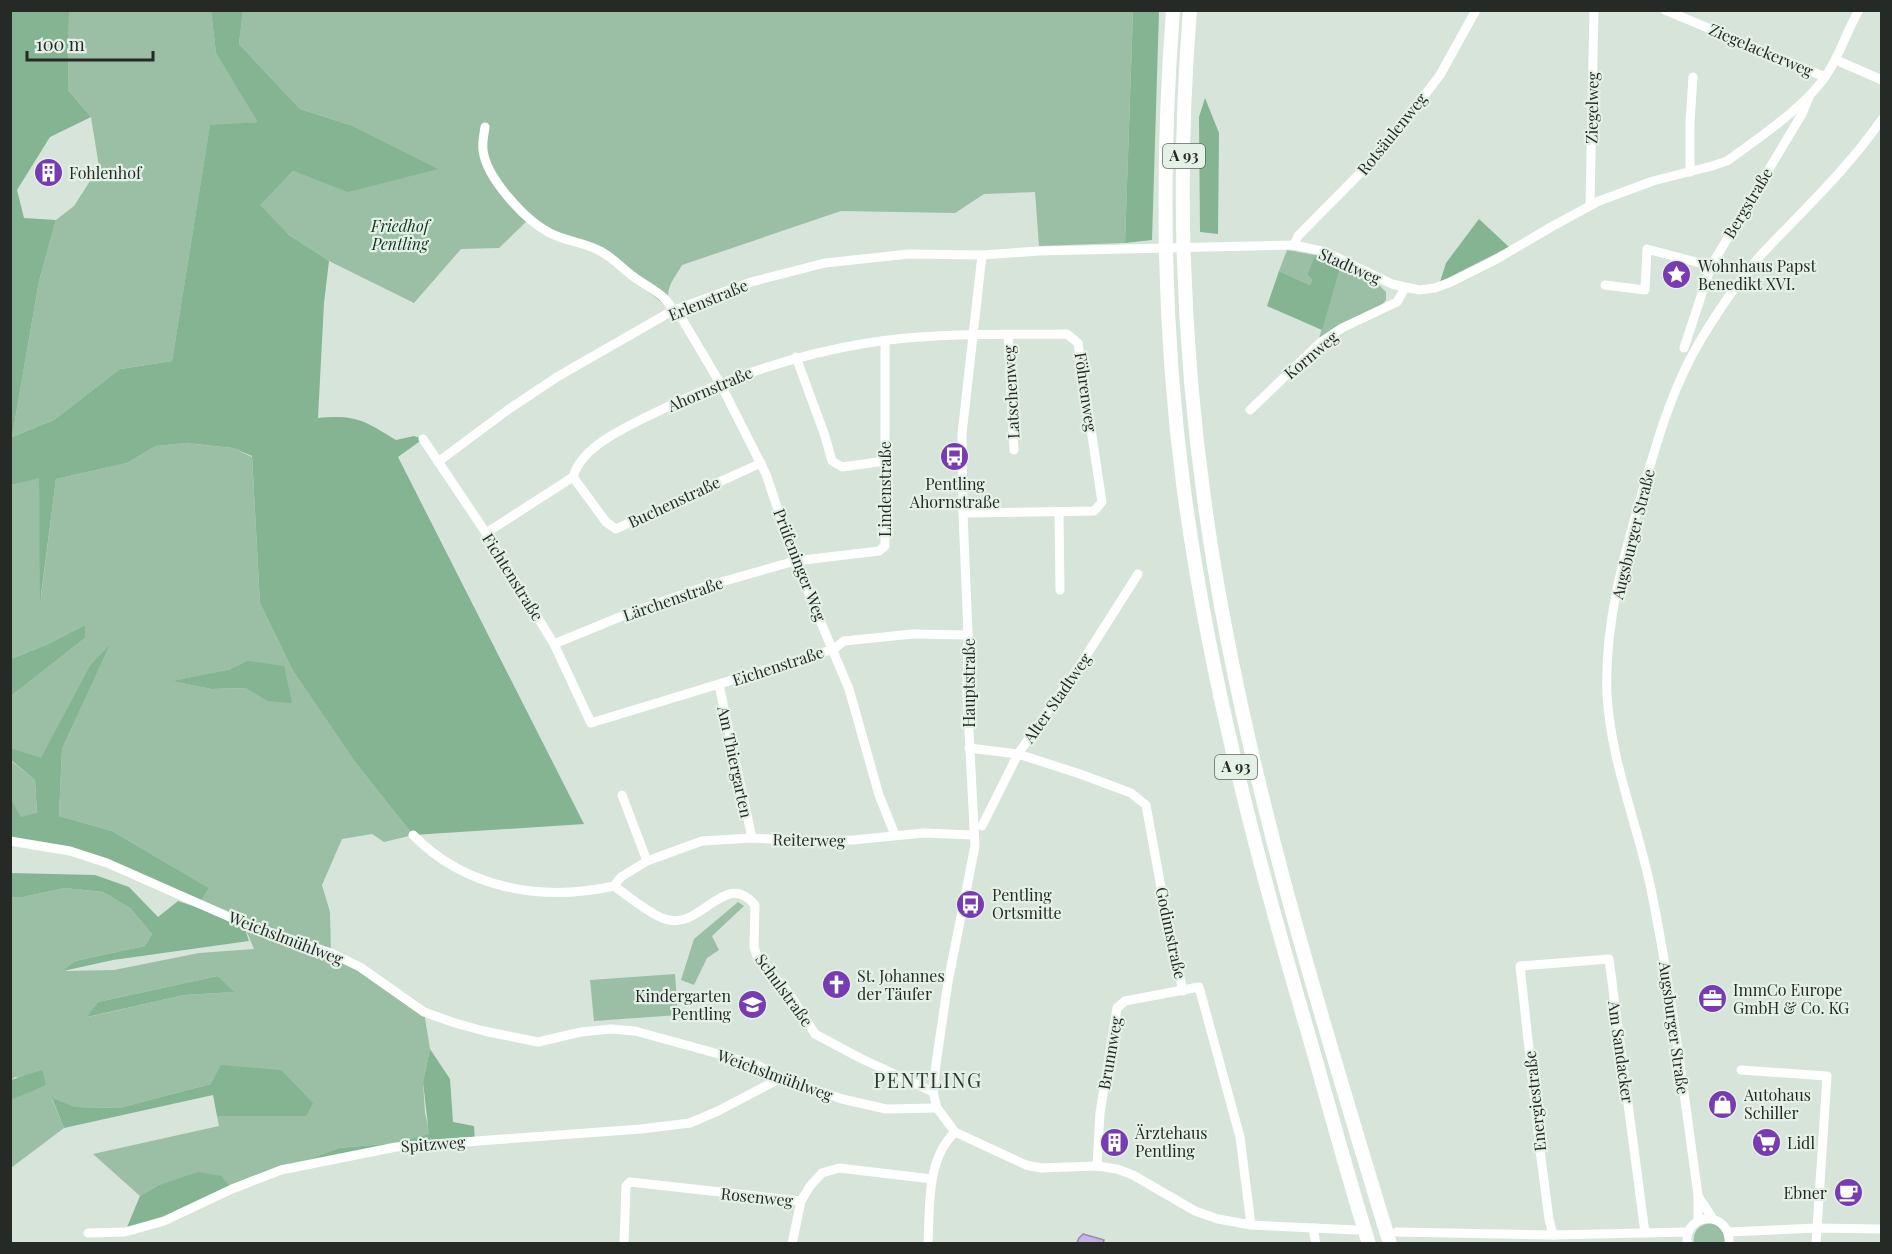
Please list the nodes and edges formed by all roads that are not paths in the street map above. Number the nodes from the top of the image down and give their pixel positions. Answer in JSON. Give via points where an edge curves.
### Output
{"nodes":[{"id":1,"x":1173,"y":10,"type":"edge"},
{"id":2,"x":1190,"y":10,"type":"edge"},
{"id":3,"x":1197,"y":10,"type":"edge"},
{"id":4,"x":1476,"y":10,"type":"edge"},
{"id":5,"x":1594,"y":10,"type":"edge"},
{"id":6,"x":1665,"y":10,"type":"edge"},
{"id":7,"x":1859,"y":10,"type":"edge"},
{"id":8,"x":1186,"y":53,"type":"junction"},
{"id":9,"x":1836,"y":60,"type":"junction"},
{"id":10,"x":1693,"y":77,"type":"dead end"},
{"id":11,"x":1825,"y":77,"type":"junction"},
{"id":12,"x":1881,"y":80,"type":"edge"},
{"id":13,"x":1810,"y":96,"type":"junction"},
{"id":14,"x":1881,"y":119,"type":"edge"},
{"id":15,"x":485,"y":127,"type":"dead end"},
{"id":16,"x":1690,"y":172,"type":"junction"},
{"id":17,"x":1590,"y":205,"type":"junction"},
{"id":18,"x":1294,"y":245,"type":"junction"},
{"id":19,"x":982,"y":255,"type":"junction"},
{"id":20,"x":1711,"y":266,"type":"junction"},
{"id":21,"x":1605,"y":285,"type":"dead end"},
{"id":22,"x":1405,"y":288,"type":"junction"},
{"id":23,"x":672,"y":311,"type":"junction"},
{"id":24,"x":973,"y":334,"type":"junction"},
{"id":25,"x":1008,"y":335,"type":"junction"},
{"id":26,"x":885,"y":341,"type":"junction"},
{"id":27,"x":1684,"y":348,"type":"dead end"},
{"id":28,"x":796,"y":357,"type":"junction"},
{"id":29,"x":720,"y":383,"type":"junction"},
{"id":30,"x":1250,"y":410,"type":"dead end"},
{"id":31,"x":423,"y":439,"type":"dead end"},
{"id":32,"x":1014,"y":450,"type":"dead end"},
{"id":33,"x":885,"y":461,"type":"junction"},
{"id":34,"x":438,"y":462,"type":"junction"},
{"id":35,"x":761,"y":463,"type":"junction"},
{"id":36,"x":573,"y":477,"type":"junction"},
{"id":37,"x":1059,"y":512,"type":"junction"},
{"id":38,"x":963,"y":513,"type":"junction"},
{"id":39,"x":486,"y":533,"type":"junction"},
{"id":40,"x":795,"y":561,"type":"junction"},
{"id":41,"x":1138,"y":574,"type":"dead end"},
{"id":42,"x":1060,"y":590,"type":"dead end"},
{"id":43,"x":968,"y":635,"type":"junction"},
{"id":44,"x":554,"y":644,"type":"junction"},
{"id":45,"x":834,"y":649,"type":"junction"},
{"id":46,"x":719,"y":685,"type":"junction"},
{"id":47,"x":591,"y":723,"type":"joint"},
{"id":48,"x":969,"y":748,"type":"junction"},
{"id":49,"x":1018,"y":754,"type":"junction"},
{"id":50,"x":622,"y":795,"type":"dead end"},
{"id":51,"x":982,"y":826,"type":"dead end"},
{"id":52,"x":895,"y":834,"type":"junction"},
{"id":53,"x":413,"y":835,"type":"dead end"},
{"id":54,"x":973,"y":836,"type":"junction"},
{"id":55,"x":752,"y":838,"type":"junction"},
{"id":56,"x":10,"y":841,"type":"edge"},
{"id":57,"x":647,"y":861,"type":"junction"},
{"id":58,"x":614,"y":886,"type":"junction"},
{"id":59,"x":1520,"y":966,"type":"joint"},
{"id":60,"x":1183,"y":991,"type":"junction"},
{"id":61,"x":1741,"y":1070,"type":"dead end"},
{"id":62,"x":781,"y":1078,"type":"junction"},
{"id":63,"x":933,"y":1092,"type":"junction"},
{"id":64,"x":937,"y":1108,"type":"junction"},
{"id":65,"x":954,"y":1132,"type":"junction"},
{"id":66,"x":1097,"y":1166,"type":"junction"},
{"id":67,"x":932,"y":1179,"type":"junction"},
{"id":68,"x":1698,"y":1195,"type":"junction"},
{"id":69,"x":801,"y":1201,"type":"junction"},
{"id":70,"x":1713,"y":1219,"type":"junction"},
{"id":71,"x":1698,"y":1221,"type":"junction"},
{"id":72,"x":1251,"y":1225,"type":"junction"},
{"id":73,"x":1313,"y":1228,"type":"junction"},
{"id":74,"x":1816,"y":1228,"type":"junction"},
{"id":75,"x":1881,"y":1229,"type":"edge"},
{"id":76,"x":1356,"y":1230,"type":"dead end"},
{"id":77,"x":1688,"y":1232,"type":"junction"},
{"id":78,"x":1728,"y":1232,"type":"junction"},
{"id":79,"x":88,"y":1233,"type":"dead end"},
{"id":80,"x":1645,"y":1233,"type":"junction"},
{"id":81,"x":1553,"y":1235,"type":"junction"},
{"id":82,"x":1393,"y":1238,"type":"edge"},
{"id":83,"x":624,"y":1244,"type":"edge"},
{"id":84,"x":792,"y":1244,"type":"edge"},
{"id":85,"x":928,"y":1244,"type":"edge"},
{"id":86,"x":1316,"y":1244,"type":"edge"},
{"id":87,"x":1369,"y":1244,"type":"edge"},
{"id":88,"x":1687,"y":1244,"type":"edge"},
{"id":89,"x":1729,"y":1244,"type":"edge"},
{"id":90,"x":1816,"y":1244,"type":"edge"}],
"edges":[{"from":1,"to":87,"type":"highway","number":"A 93","via":[[1166,179],[1171,370],[1195,561],[1239,778],[1277,928]]},
{"from":2,"to":8,"type":"highway","number":"A 93"},
{"from":3,"to":8,"type":"highway"},
{"from":4,"to":18,"type":"street","name":"Rotsäulenweg","via":[[1440,75],[1382,151],[1298,236]]},
{"from":5,"to":17,"type":"street","name":"Ziegelweg"},
{"from":6,"to":11,"type":"street","name":"Ziegelackerweg"},
{"from":7,"to":9,"type":"street"},
{"from":8,"to":82,"type":"highway","number":"A 93","via":[[1185,260],[1192,381],[1214,564],[1241,704],[1287,891]]},
{"from":9,"to":11,"type":"street","name":"Ziegelackerweg"},
{"from":9,"to":12,"type":"street","name":"Ziegelackerweg"},
{"from":10,"to":16,"type":"street"},
{"from":11,"to":13,"type":"street","name":"Stadtweg"},
{"from":13,"to":16,"type":"street","name":"Stadtweg","via":[[1727,161]]},
{"from":13,"to":20,"type":"street","name":"Bergstraße"},
{"from":14,"to":68,"type":"street","name":"Augsburger Straße","via":[[1836,179],[1760,257],[1698,344],[1656,444],[1613,610],[1607,694],[1612,732],[1652,895]]},
{"from":15,"to":23,"type":"street","name":"Prüfeninger Weg","via":[[482,148],[486,161],[500,186],[534,223],[550,234],[604,253],[664,298]]},
{"from":16,"to":17,"type":"street","name":"Stadtweg","via":[[1653,181]]},
{"from":17,"to":22,"type":"street","name":"Stadtweg","via":[[1451,282],[1435,288]]},
{"from":18,"to":19,"type":"street","name":"Stadtweg"},
{"from":18,"to":22,"type":"street","name":"Stadtweg","via":[[1326,252]]},
{"from":19,"to":23,"type":"street","name":"Erlenstraße","via":[[909,254],[825,263],[751,282]]},
{"from":19,"to":24,"type":"street","name":"Hauptstraße"},
{"from":20,"to":21,"type":"street","via":[[1647,249],[1645,290]]},
{"from":20,"to":27,"type":"street","name":"Bergstraße"},
{"from":22,"to":30,"type":"street","name":"Kornweg","via":[[1397,302],[1321,342]]},
{"from":23,"to":29,"type":"street","name":"Prüfeninger Weg","via":[[682,319]]},
{"from":23,"to":34,"type":"street","name":"Erlenstraße","via":[[557,377]]},
{"from":24,"to":25,"type":"street","name":"Föhrenweg"},
{"from":24,"to":26,"type":"street","name":"Ahornstraße"},
{"from":24,"to":38,"type":"street","name":"Hauptstraße","via":[[962,429]]},
{"from":25,"to":32,"type":"street","name":"Latschenweg"},
{"from":25,"to":37,"type":"street","name":"Föhrenweg","via":[[1067,334],[1078,343],[1102,502],[1094,511]]},
{"from":26,"to":28,"type":"street","name":"Ahornstraße"},
{"from":26,"to":33,"type":"street","name":"Lindenstraße"},
{"from":28,"to":29,"type":"street","name":"Ahornstraße"},
{"from":28,"to":33,"type":"street","via":[[832,461],[842,467]]},
{"from":29,"to":35,"type":"street","name":"Prüfeninger Weg"},
{"from":29,"to":36,"type":"street","name":"Ahornstraße","via":[[632,425],[591,450]]},
{"from":31,"to":34,"type":"street","name":"Fichtenstraße"},
{"from":33,"to":40,"type":"street","name":"Lindenstraße","via":[[885,546],[879,551]]},
{"from":34,"to":39,"type":"street","name":"Fichtenstraße"},
{"from":35,"to":36,"type":"street","name":"Buchenstraße","via":[[616,530]]},
{"from":35,"to":40,"type":"street","name":"Prüfeninger Weg"},
{"from":36,"to":39,"type":"street","name":"Ahornstraße"},
{"from":37,"to":38,"type":"street","name":"Föhrenweg"},
{"from":37,"to":42,"type":"street"},
{"from":38,"to":43,"type":"street","name":"Hauptstraße"},
{"from":39,"to":44,"type":"street","name":"Fichtenstraße"},
{"from":40,"to":44,"type":"street","name":"Lärchenstraße","via":[[637,610]]},
{"from":40,"to":45,"type":"street","name":"Prüfeninger Weg"},
{"from":41,"to":49,"type":"street","name":"Alter Stadtweg"},
{"from":43,"to":45,"type":"street","name":"Eichenstraße","via":[[913,634],[844,641]]},
{"from":43,"to":48,"type":"street","name":"Hauptstraße"},
{"from":44,"to":47,"type":"street","name":"Fichtenstraße"},
{"from":45,"to":46,"type":"street","name":"Eichenstraße"},
{"from":45,"to":52,"type":"street","name":"Prüfeninger Weg"},
{"from":46,"to":47,"type":"street","name":"Eichenstraße"},
{"from":46,"to":55,"type":"street","name":"Am Thiergarten"},
{"from":48,"to":49,"type":"street","name":"Godimstraße"},
{"from":48,"to":54,"type":"street","name":"Hauptstraße"},
{"from":49,"to":51,"type":"street","name":"Alter Stadtweg"},
{"from":49,"to":60,"type":"street","name":"Godimstraße","via":[[1131,793],[1146,805]]},
{"from":50,"to":57,"type":"street"},
{"from":52,"to":54,"type":"street","name":"Reiterweg"},
{"from":52,"to":55,"type":"street","name":"Reiterweg","via":[[853,840]]},
{"from":53,"to":58,"type":"street","via":[[452,866],[501,886],[526,892]]},
{"from":54,"to":63,"type":"street","name":"Hauptstraße","via":[[973,864],[948,982]]},
{"from":55,"to":57,"type":"street","name":"Reiterweg","via":[[702,841]]},
{"from":56,"to":62,"type":"street","name":"Weichslmühlweg","via":[[70,851],[107,863],[243,923],[331,953],[360,967],[424,1012],[455,1023],[538,1042],[581,1032],[634,1031],[754,1064]]},
{"from":57,"to":58,"type":"street","name":"Reiterweg"},
{"from":58,"to":63,"type":"street","name":"Schulstraße","via":[[665,920],[693,916],[736,892],[748,897],[755,905],[754,947],[758,959],[788,992],[815,1034]]},
{"from":59,"to":80,"type":"street","name":"Am Sandacker","via":[[1609,959]]},
{"from":59,"to":81,"type":"street","name":"Energiestraße"},
{"from":60,"to":66,"type":"street","name":"Brunnweg","via":[[1125,1001],[1118,1008],[1100,1113]]},
{"from":60,"to":72,"type":"street","name":"Godimstraße","via":[[1199,987],[1240,1137]]},
{"from":61,"to":74,"type":"street","via":[[1827,1076]]},
{"from":62,"to":64,"type":"street","name":"Weichslmühlweg","via":[[842,1099],[886,1108]]},
{"from":62,"to":79,"type":"street","name":"Spitzweg","via":[[690,1123],[396,1147],[281,1170],[164,1221],[125,1232]]},
{"from":63,"to":64,"type":"street","name":"Hauptstraße"},
{"from":64,"to":65,"type":"street"},
{"from":65,"to":66,"type":"street","via":[[1026,1165]]},
{"from":65,"to":67,"type":"street","via":[[946,1141]]},
{"from":66,"to":72,"type":"street","via":[[1133,1175],[1218,1219]]},
{"from":67,"to":69,"type":"street","name":"Rosenweg","via":[[839,1168],[822,1173]]},
{"from":67,"to":85,"type":"street"},
{"from":68,"to":70,"type":"street","name":"Augsburger Straße"},
{"from":68,"to":71,"type":"street","name":"Augsburger Straße"},
{"from":69,"to":83,"type":"street","name":"Rosenweg","via":[[630,1182],[626,1186]]},
{"from":69,"to":84,"type":"street"},
{"from":70,"to":71,"type":"street"},
{"from":70,"to":78,"type":"street","name":"Augsburger Straße"},
{"from":71,"to":77,"type":"street"},
{"from":72,"to":73,"type":"street"},
{"from":73,"to":76,"type":"street"},
{"from":73,"to":86,"type":"street"},
{"from":74,"to":75,"type":"street"},
{"from":74,"to":78,"type":"street"},
{"from":74,"to":90,"type":"street"},
{"from":77,"to":80,"type":"street"},
{"from":77,"to":88,"type":"street"},
{"from":78,"to":89,"type":"street"},
{"from":80,"to":81,"type":"street"},
{"from":81,"to":82,"type":"street"}]}
